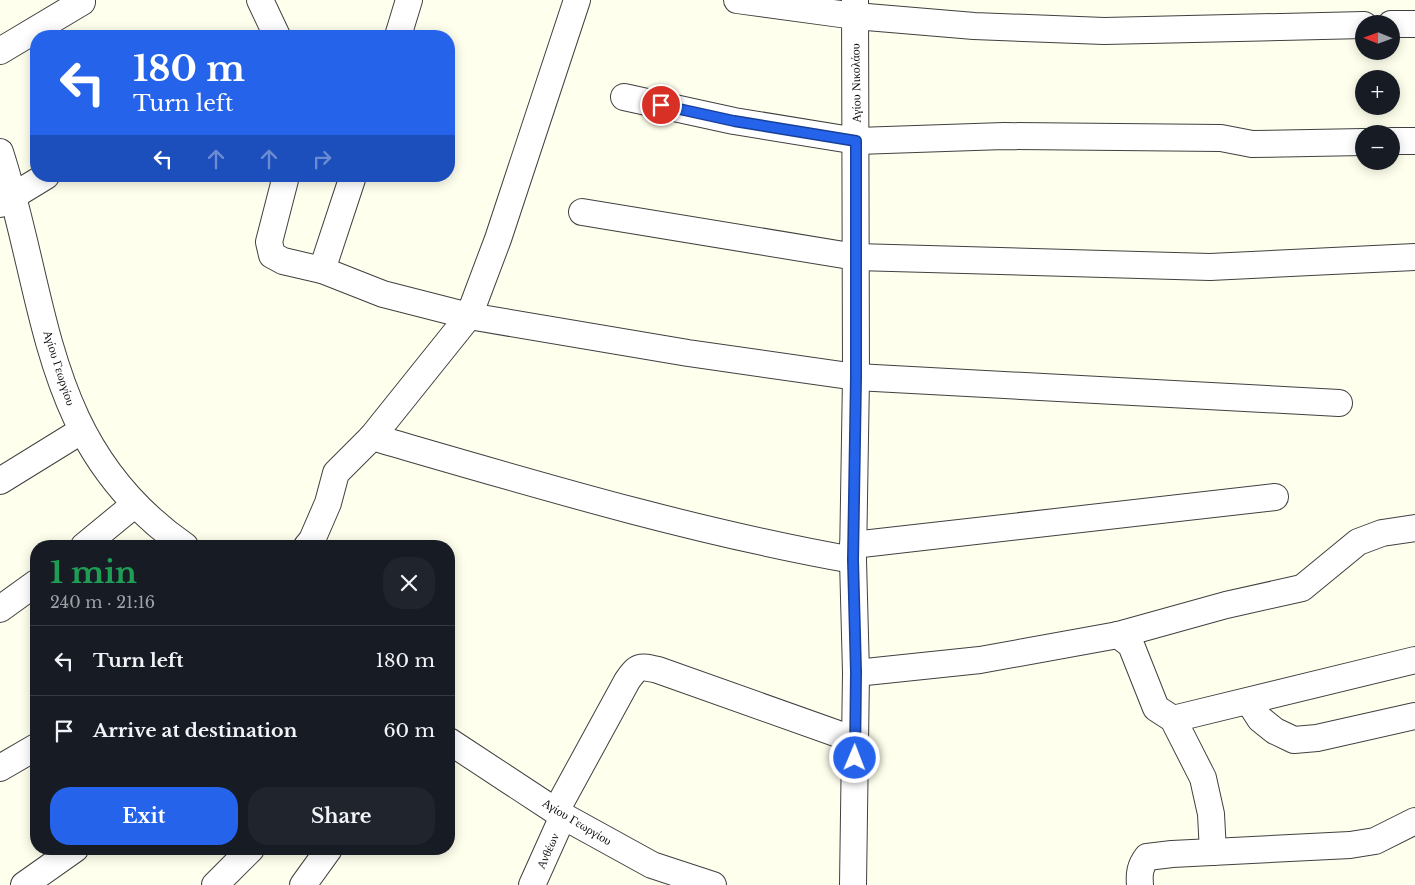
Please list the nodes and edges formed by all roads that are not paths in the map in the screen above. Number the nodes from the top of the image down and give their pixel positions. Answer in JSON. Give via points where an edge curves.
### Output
{"nodes":[{"id":1,"x":260,"y":0,"type":"edge"},
{"id":2,"x":409,"y":0,"type":"edge"},
{"id":3,"x":576,"y":0,"type":"edge"},
{"id":4,"x":737,"y":0,"type":"edge"},
{"id":5,"x":82,"y":2,"type":"dead end"},
{"id":6,"x":855,"y":8,"type":"edge"},
{"id":7,"x":1400,"y":24,"type":"edge"},
{"id":8,"x":1415,"y":24,"type":"edge"},
{"id":9,"x":1355,"y":25,"type":"edge"},
{"id":10,"x":35,"y":30,"type":"edge"},
{"id":11,"x":275,"y":30,"type":"edge"},
{"id":12,"x":400,"y":30,"type":"edge"},
{"id":13,"x":30,"y":33,"type":"edge"},
{"id":14,"x":0,"y":51,"type":"edge"},
{"id":15,"x":624,"y":97,"type":"dead end"},
{"id":16,"x":856,"y":141,"type":"junction"},
{"id":17,"x":1415,"y":141,"type":"edge"},
{"id":18,"x":1355,"y":142,"type":"edge"},
{"id":19,"x":1400,"y":142,"type":"edge"},
{"id":20,"x":0,"y":152,"type":"edge"},
{"id":21,"x":36,"y":182,"type":"edge"},
{"id":22,"x":284,"y":182,"type":"edge"},
{"id":23,"x":350,"y":182,"type":"edge"},
{"id":24,"x":7,"y":199,"type":"edge"},
{"id":25,"x":582,"y":212,"type":"dead end"},
{"id":26,"x":856,"y":257,"type":"junction"},
{"id":27,"x":1415,"y":257,"type":"edge"},
{"id":28,"x":322,"y":270,"type":"junction"},
{"id":29,"x":469,"y":316,"type":"junction"},
{"id":30,"x":856,"y":377,"type":"junction"},
{"id":31,"x":1339,"y":403,"type":"dead end"},
{"id":32,"x":81,"y":431,"type":"junction"},
{"id":33,"x":372,"y":437,"type":"junction"},
{"id":34,"x":0,"y":481,"type":"edge"},
{"id":35,"x":1275,"y":498,"type":"dead end"},
{"id":36,"x":134,"y":505,"type":"junction"},
{"id":37,"x":1415,"y":528,"type":"edge"},
{"id":38,"x":91,"y":540,"type":"edge"},
{"id":39,"x":176,"y":540,"type":"edge"},
{"id":40,"x":312,"y":540,"type":"edge"},
{"id":41,"x":853,"y":552,"type":"junction"},
{"id":42,"x":30,"y":587,"type":"edge"},
{"id":43,"x":0,"y":609,"type":"edge"},
{"id":44,"x":1118,"y":635,"type":"junction"},
{"id":45,"x":1415,"y":660,"type":"edge"},
{"id":46,"x":856,"y":672,"type":"junction"},
{"id":47,"x":1249,"y":702,"type":"junction"},
{"id":48,"x":1415,"y":716,"type":"edge"},
{"id":49,"x":1173,"y":719,"type":"junction"},
{"id":50,"x":855,"y":740,"type":"junction"},
{"id":51,"x":455,"y":745,"type":"edge"},
{"id":52,"x":30,"y":750,"type":"edge"},
{"id":53,"x":0,"y":768,"type":"edge"},
{"id":54,"x":560,"y":814,"type":"junction"},
{"id":55,"x":1415,"y":821,"type":"edge"},
{"id":56,"x":1213,"y":852,"type":"junction"},
{"id":57,"x":66,"y":855,"type":"edge"},
{"id":58,"x":245,"y":855,"type":"edge"},
{"id":59,"x":325,"y":855,"type":"edge"},
{"id":60,"x":24,"y":885,"type":"edge"},
{"id":61,"x":214,"y":885,"type":"edge"},
{"id":62,"x":303,"y":885,"type":"edge"},
{"id":63,"x":532,"y":885,"type":"edge"},
{"id":64,"x":713,"y":885,"type":"edge"},
{"id":65,"x":853,"y":885,"type":"edge"},
{"id":66,"x":1140,"y":885,"type":"edge"}],
"edges":[{"from":1,"to":11,"type":"street"},
{"from":2,"to":12,"type":"street"},
{"from":3,"to":29,"type":"street","via":[[498,239]]},
{"from":4,"to":6,"type":"street"},
{"from":5,"to":10,"type":"street"},
{"from":6,"to":9,"type":"street","via":[[974,26],[1104,31]]},
{"from":6,"to":16,"type":"street","name":"Αγίου Νικολάου"},
{"from":7,"to":8,"type":"street"},
{"from":13,"to":14,"type":"street"},
{"from":15,"to":16,"type":"street","via":[[734,121]]},
{"from":16,"to":18,"type":"street","via":[[1004,136],[1221,138],[1252,144]]},
{"from":16,"to":26,"type":"street","name":"Αγίου Νικολάου"},
{"from":17,"to":19,"type":"street"},
{"from":20,"to":24,"type":"street","name":"Αγίου Γεωργίου"},
{"from":21,"to":24,"type":"street"},
{"from":22,"to":28,"type":"street","via":[[269,242],[272,255]]},
{"from":23,"to":28,"type":"street"},
{"from":24,"to":32,"type":"street","name":"Αγίου Γεωργίου","via":[[50,349]]},
{"from":25,"to":26,"type":"street"},
{"from":26,"to":27,"type":"street","via":[[1210,267]]},
{"from":26,"to":30,"type":"street","name":"Αγίου Νικολάου"},
{"from":28,"to":29,"type":"street","via":[[383,294]]},
{"from":29,"to":30,"type":"street"},
{"from":29,"to":33,"type":"street"},
{"from":30,"to":31,"type":"street"},
{"from":30,"to":41,"type":"street","name":"Αγίου Νικολάου"},
{"from":32,"to":34,"type":"street"},
{"from":32,"to":36,"type":"street","name":"Αγίου Γεωργίου","via":[[107,472]]},
{"from":33,"to":40,"type":"street","via":[[336,473],[328,503]]},
{"from":33,"to":41,"type":"street","via":[[598,502],[798,550]]},
{"from":35,"to":41,"type":"street"},
{"from":36,"to":38,"type":"street"},
{"from":36,"to":39,"type":"street","name":"Αγίου Γεωργίου"},
{"from":37,"to":44,"type":"street","via":[[1382,533],[1358,542],[1302,588]]},
{"from":41,"to":46,"type":"street","name":"Αγίου Νικολάου"},
{"from":42,"to":43,"type":"street"},
{"from":44,"to":46,"type":"street","via":[[980,660]]},
{"from":44,"to":49,"type":"street","via":[[1131,645],[1156,708]]},
{"from":45,"to":47,"type":"street"},
{"from":46,"to":50,"type":"street","name":"Αγίου Νικολάου"},
{"from":47,"to":48,"type":"street","via":[[1260,719],[1294,740],[1317,738]]},
{"from":47,"to":49,"type":"street"},
{"from":49,"to":56,"type":"street","via":[[1202,778],[1211,814]]},
{"from":50,"to":54,"type":"street","name":"Ανθέων","via":[[642,666],[634,670],[627,682]]},
{"from":50,"to":65,"type":"street","name":"Αγίου Νικολάου"},
{"from":51,"to":54,"type":"street","name":"Αγίου Γεωργίου"},
{"from":52,"to":53,"type":"street"},
{"from":54,"to":63,"type":"street","name":"Ανθέων"},
{"from":54,"to":64,"type":"street","name":"Αγίου Γεωργίου","via":[[652,865]]},
{"from":55,"to":56,"type":"street","via":[[1375,840],[1350,846]]},
{"from":56,"to":66,"type":"street","via":[[1147,857],[1139,873]]},
{"from":57,"to":60,"type":"street"},
{"from":58,"to":61,"type":"street"},
{"from":59,"to":62,"type":"street"}]}
